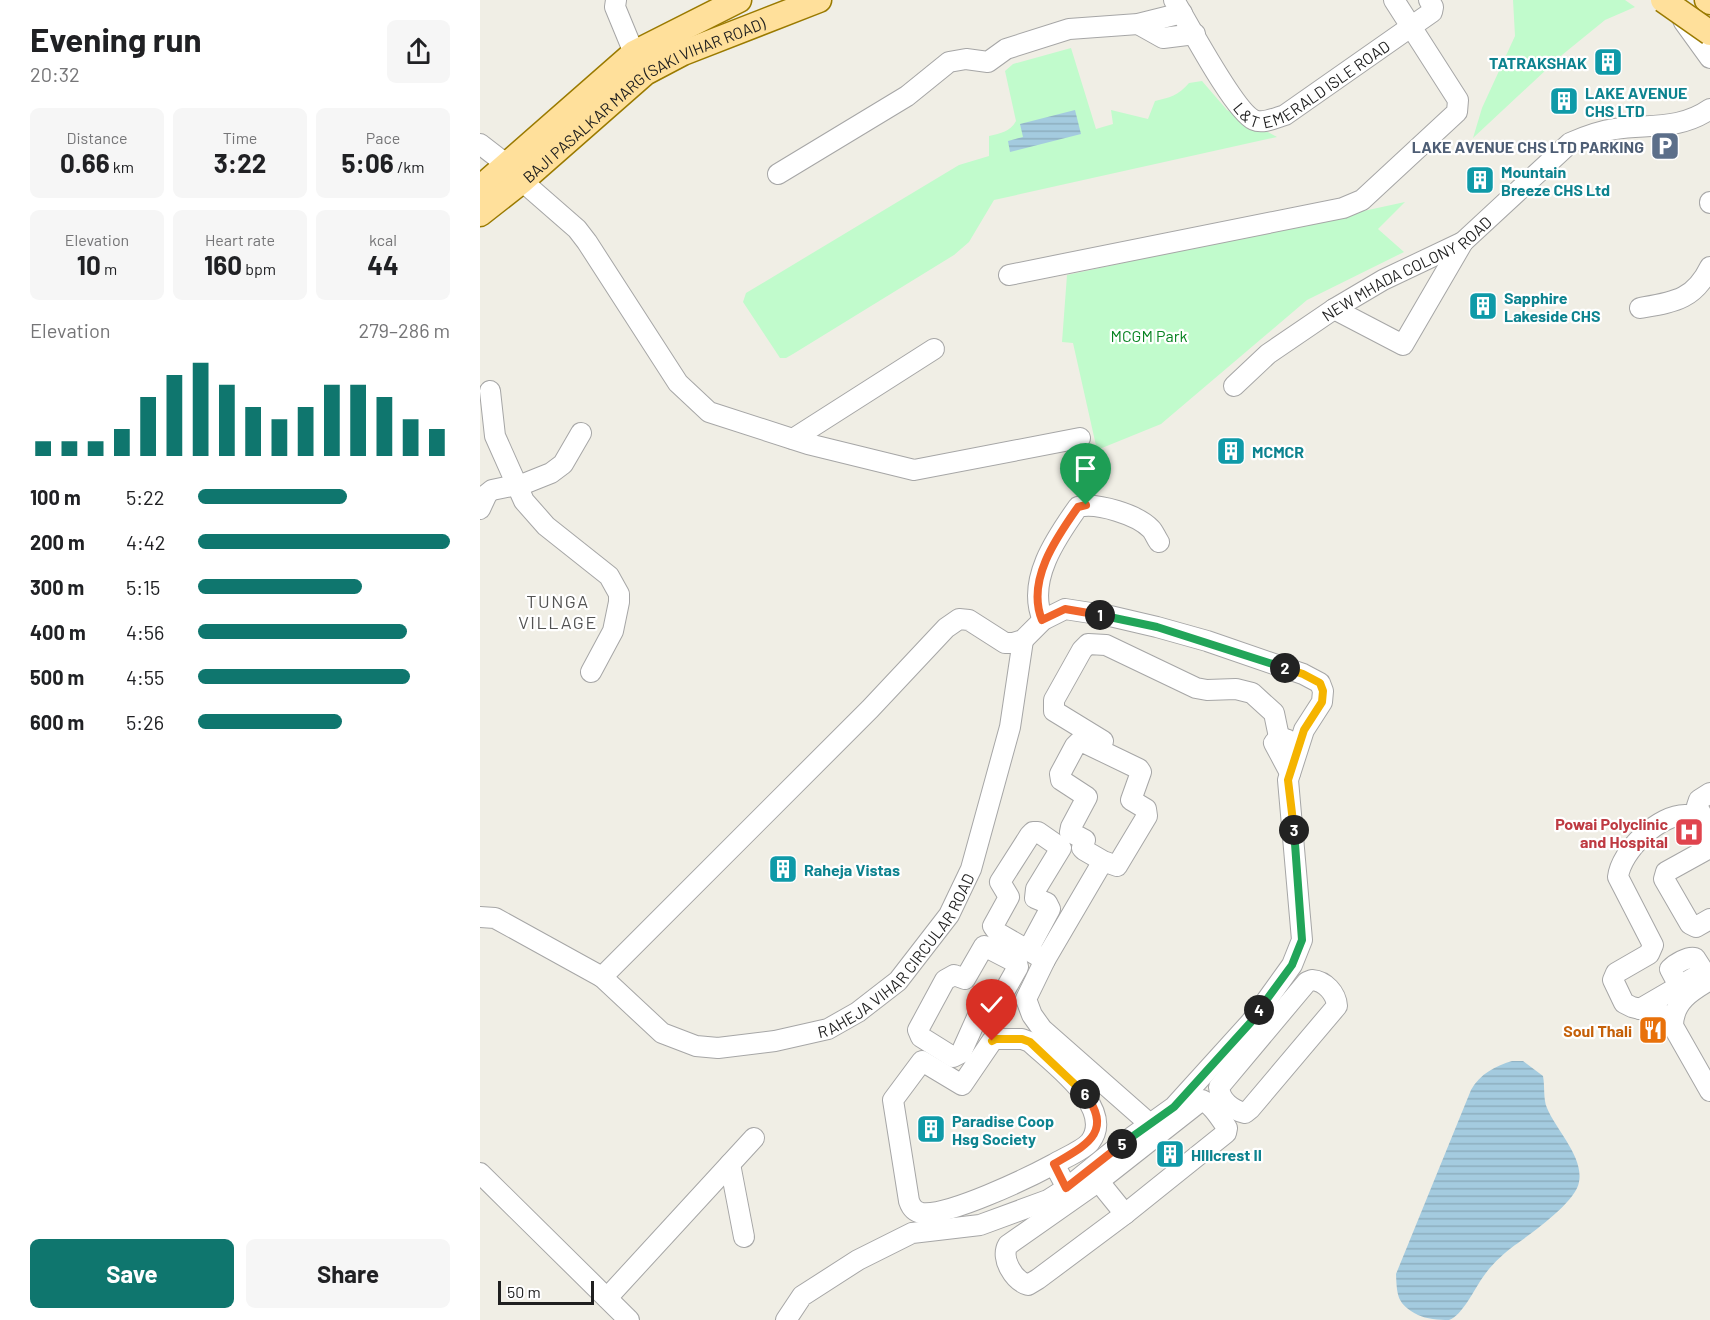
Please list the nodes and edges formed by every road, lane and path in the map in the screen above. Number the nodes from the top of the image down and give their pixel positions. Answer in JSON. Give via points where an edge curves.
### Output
{"nodes":[{"id":1,"x":739,"y":0,"type":"edge"},
{"id":2,"x":1394,"y":0,"type":"edge"},
{"id":3,"x":1429,"y":0,"type":"edge"},
{"id":4,"x":1664,"y":0,"type":"edge"},
{"id":5,"x":1674,"y":0,"type":"edge"},
{"id":6,"x":616,"y":3,"type":"edge"},
{"id":7,"x":803,"y":3,"type":"edge"},
{"id":8,"x":1178,"y":7,"type":"edge"},
{"id":9,"x":1138,"y":24,"type":"junction"},
{"id":10,"x":1405,"y":32,"type":"junction"},
{"id":11,"x":1710,"y":33,"type":"edge"},
{"id":12,"x":1195,"y":34,"type":"junction"},
{"id":13,"x":634,"y":53,"type":"junction"},
{"id":14,"x":1710,"y":58,"type":"edge"},
{"id":15,"x":1710,"y":109,"type":"edge"},
{"id":16,"x":480,"y":144,"type":"edge"},
{"id":17,"x":514,"y":173,"type":"junction"},
{"id":18,"x":778,"y":174,"type":"dead end"},
{"id":19,"x":480,"y":188,"type":"edge"},
{"id":20,"x":480,"y":214,"type":"edge"},
{"id":21,"x":1463,"y":242,"type":"junction"},
{"id":22,"x":1710,"y":267,"type":"edge"},
{"id":23,"x":1009,"y":274,"type":"dead end"},
{"id":24,"x":1640,"y":308,"type":"dead end"},
{"id":25,"x":1334,"y":309,"type":"junction"},
{"id":26,"x":934,"y":350,"type":"dead end"},
{"id":27,"x":1234,"y":387,"type":"dead end"},
{"id":28,"x":490,"y":391,"type":"dead end"},
{"id":29,"x":581,"y":433,"type":"dead end"},
{"id":30,"x":1080,"y":438,"type":"dead end"},
{"id":31,"x":793,"y":439,"type":"junction"},
{"id":32,"x":518,"y":485,"type":"junction"},
{"id":33,"x":482,"y":498,"type":"edge"},
{"id":34,"x":1159,"y":542,"type":"dead end"},
{"id":35,"x":1042,"y":620,"type":"junction"},
{"id":36,"x":1023,"y":640,"type":"junction"},
{"id":37,"x":591,"y":672,"type":"dead end"},
{"id":38,"x":1279,"y":737,"type":"junction"},
{"id":39,"x":1109,"y":745,"type":"dead end"},
{"id":40,"x":1298,"y":746,"type":"junction"},
{"id":41,"x":1290,"y":773,"type":"junction"},
{"id":42,"x":1710,"y":793,"type":"edge"},
{"id":43,"x":1710,"y":829,"type":"edge"},
{"id":44,"x":1103,"y":861,"type":"junction"},
{"id":45,"x":480,"y":916,"type":"edge"},
{"id":46,"x":1710,"y":919,"type":"edge"},
{"id":47,"x":1037,"y":955,"type":"junction"},
{"id":48,"x":1708,"y":973,"type":"edge"},
{"id":49,"x":602,"y":977,"type":"junction"},
{"id":50,"x":1007,"y":986,"type":"junction"},
{"id":51,"x":1026,"y":999,"type":"junction"},
{"id":52,"x":1640,"y":1009,"type":"junction"},
{"id":53,"x":1673,"y":1017,"type":"junction"},
{"id":54,"x":1257,"y":1028,"type":"junction"},
{"id":55,"x":1710,"y":1091,"type":"edge"},
{"id":56,"x":1151,"y":1125,"type":"junction"},
{"id":57,"x":754,"y":1138,"type":"dead end"},
{"id":58,"x":730,"y":1164,"type":"junction"},
{"id":59,"x":1054,"y":1164,"type":"junction"},
{"id":60,"x":480,"y":1173,"type":"edge"},
{"id":61,"x":1094,"y":1175,"type":"junction"},
{"id":62,"x":1066,"y":1188,"type":"junction"},
{"id":63,"x":1125,"y":1214,"type":"junction"},
{"id":64,"x":744,"y":1237,"type":"dead end"},
{"id":65,"x":607,"y":1298,"type":"junction"},
{"id":66,"x":629,"y":1320,"type":"edge"},
{"id":67,"x":786,"y":1320,"type":"edge"}],
"edges":[{"from":1,"to":13,"type":"main road","name":"BAJI PASALKAR MARG (SAKI VIHAR ROAD)"},
{"from":2,"to":10,"type":"street"},
{"from":3,"to":10,"type":"street","via":[[1432,12]]},
{"from":4,"to":11,"type":"main road","bridge":true},
{"from":5,"to":14,"type":"street","via":[[1684,22]]},
{"from":6,"to":13,"type":"street"},
{"from":7,"to":17,"type":"main road","name":"BAJI PASALKAR MARG (SAKI VIHAR ROAD)","via":[[645,73]]},
{"from":8,"to":9,"type":"street"},
{"from":8,"to":12,"type":"street","name":"L&T EMERALD ISLE ROAD"},
{"from":9,"to":12,"type":"street","via":[[1163,38]]},
{"from":9,"to":18,"type":"street","via":[[1069,29],[1006,49],[988,63],[966,59],[950,62],[907,96]]},
{"from":10,"to":12,"type":"street","name":"L&T EMERALD ISLE ROAD","via":[[1285,115],[1268,121],[1247,116]]},
{"from":10,"to":23,"type":"street","via":[[1458,100],[1459,108],[1362,200],[1343,208]]},
{"from":13,"to":17,"type":"main road","name":"BAJI PASALKAR MARG (SAKI VIHAR ROAD)"},
{"from":15,"to":21,"type":"street","name":"NEW MHADA COLONY ROAD","via":[[1696,119],[1614,129],[1570,144]]},
{"from":16,"to":17,"type":"street"},
{"from":17,"to":19,"type":"main road","name":"BAJI PASALKAR MARG (SAKI VIHAR ROAD)"},
{"from":17,"to":20,"type":"main road","name":"BAJI PASALKAR MARG (SAKI VIHAR ROAD)"},
{"from":17,"to":31,"type":"street","via":[[577,229],[678,383],[709,412]]},
{"from":21,"to":25,"type":"street","name":"NEW MHADA COLONY ROAD","via":[[1383,280]]},
{"from":21,"to":25,"type":"street","via":[[1403,345]]},
{"from":22,"to":24,"type":"street","via":[[1695,290],[1677,302]]},
{"from":25,"to":27,"type":"street","name":"NEW MHADA COLONY ROAD","via":[[1268,354]]},
{"from":26,"to":31,"type":"street"},
{"from":28,"to":32,"type":"street","via":[[495,436]]},
{"from":29,"to":32,"type":"street","via":[[563,464],[551,473]]},
{"from":30,"to":31,"type":"street","via":[[914,470]]},
{"from":32,"to":33,"type":"street","via":[[492,490]]},
{"from":32,"to":37,"type":"street","via":[[524,501],[546,526],[609,576],[619,594],[614,631]]},
{"from":34,"to":35,"type":"street","via":[[1151,529],[1130,517],[1096,505],[1078,507],[1044,562],[1036,598]]},
{"from":35,"to":36,"type":"street"},
{"from":35,"to":40,"type":"street","via":[[1065,609],[1110,616],[1207,641],[1303,674],[1320,683],[1323,691],[1322,702]]},
{"from":36,"to":49,"type":"street","via":[[1005,643],[969,620],[959,619],[946,628]]},
{"from":36,"to":49,"type":"street","name":"RAHEJA VIHAR CIRCULAR ROAD","via":[[1010,727],[971,869],[949,915],[898,981],[828,1029],[718,1048],[696,1046],[662,1033]]},
{"from":38,"to":39,"type":"street","via":[[1274,713],[1252,693],[1196,688],[1106,645],[1088,644],[1054,700],[1054,711]]},
{"from":38,"to":40,"type":"street"},
{"from":38,"to":41,"type":"street","via":[[1274,746]]},
{"from":40,"to":41,"type":"street"},
{"from":41,"to":54,"type":"street","via":[[1302,940]]},
{"from":42,"to":43,"type":"street","via":[[1697,806]]},
{"from":44,"to":44,"type":"street","via":[[1117,866],[1147,816],[1146,809],[1131,800],[1141,772],[1079,742],[1060,774],[1061,780],[1087,796],[1070,832],[1085,840],[1084,850]]},
{"from":44,"to":47,"type":"street"},
{"from":45,"to":49,"type":"street","name":"RAHEJA VIHAR CIRCULAR ROAD","via":[[495,918]]},
{"from":46,"to":52,"type":"street","via":[[1696,927],[1690,924],[1664,879],[1666,872],[1705,847],[1686,815],[1679,814],[1651,830],[1628,851],[1619,867],[1618,877],[1653,945],[1649,954],[1616,973],[1613,980],[1624,1003]]},
{"from":47,"to":47,"type":"street","via":[[998,933],[993,926],[1009,897],[1000,882],[1033,832],[1061,848],[1036,889],[1035,898],[1047,903],[1050,909]]},
{"from":47,"to":51,"type":"street"},
{"from":48,"to":52,"type":"street"},
{"from":48,"to":53,"type":"street","via":[[1678,1005]]},
{"from":50,"to":50,"type":"street","via":[[996,1006],[979,1013],[961,1053],[953,1057],[921,1037],[918,1030],[945,980],[954,975],[964,979],[984,946],[1017,963]]},
{"from":50,"to":51,"type":"street"},
{"from":51,"to":56,"type":"street","via":[[1042,1029]]},
{"from":52,"to":53,"type":"street"},
{"from":53,"to":55,"type":"street","via":[[1673,1026]]},
{"from":54,"to":54,"type":"street","via":[[1307,982],[1317,980],[1334,993],[1337,1006],[1250,1109],[1239,1112],[1227,1104],[1219,1087]]},
{"from":54,"to":56,"type":"street"},
{"from":56,"to":61,"type":"street"},
{"from":57,"to":58,"type":"street"},
{"from":58,"to":64,"type":"street"},
{"from":58,"to":65,"type":"street"},
{"from":59,"to":59,"type":"street","via":[[1021,1182],[954,1207],[916,1211],[909,1201],[893,1100],[922,1061],[962,1085],[992,1041],[1030,1042],[1084,1094],[1096,1115],[1096,1131],[1089,1143]]},
{"from":59,"to":62,"type":"street"},
{"from":60,"to":65,"type":"street"},
{"from":61,"to":62,"type":"street"},
{"from":61,"to":63,"type":"street"},
{"from":61,"to":63,"type":"street","via":[[1008,1245],[1006,1258],[1020,1281],[1028,1285],[1038,1279]]},
{"from":61,"to":63,"type":"street","via":[[1197,1103],[1207,1102],[1227,1128],[1226,1133]]},
{"from":62,"to":67,"type":"street","via":[[1048,1200],[980,1225],[912,1233],[858,1260],[801,1296]]},
{"from":65,"to":66,"type":"street"}]}
